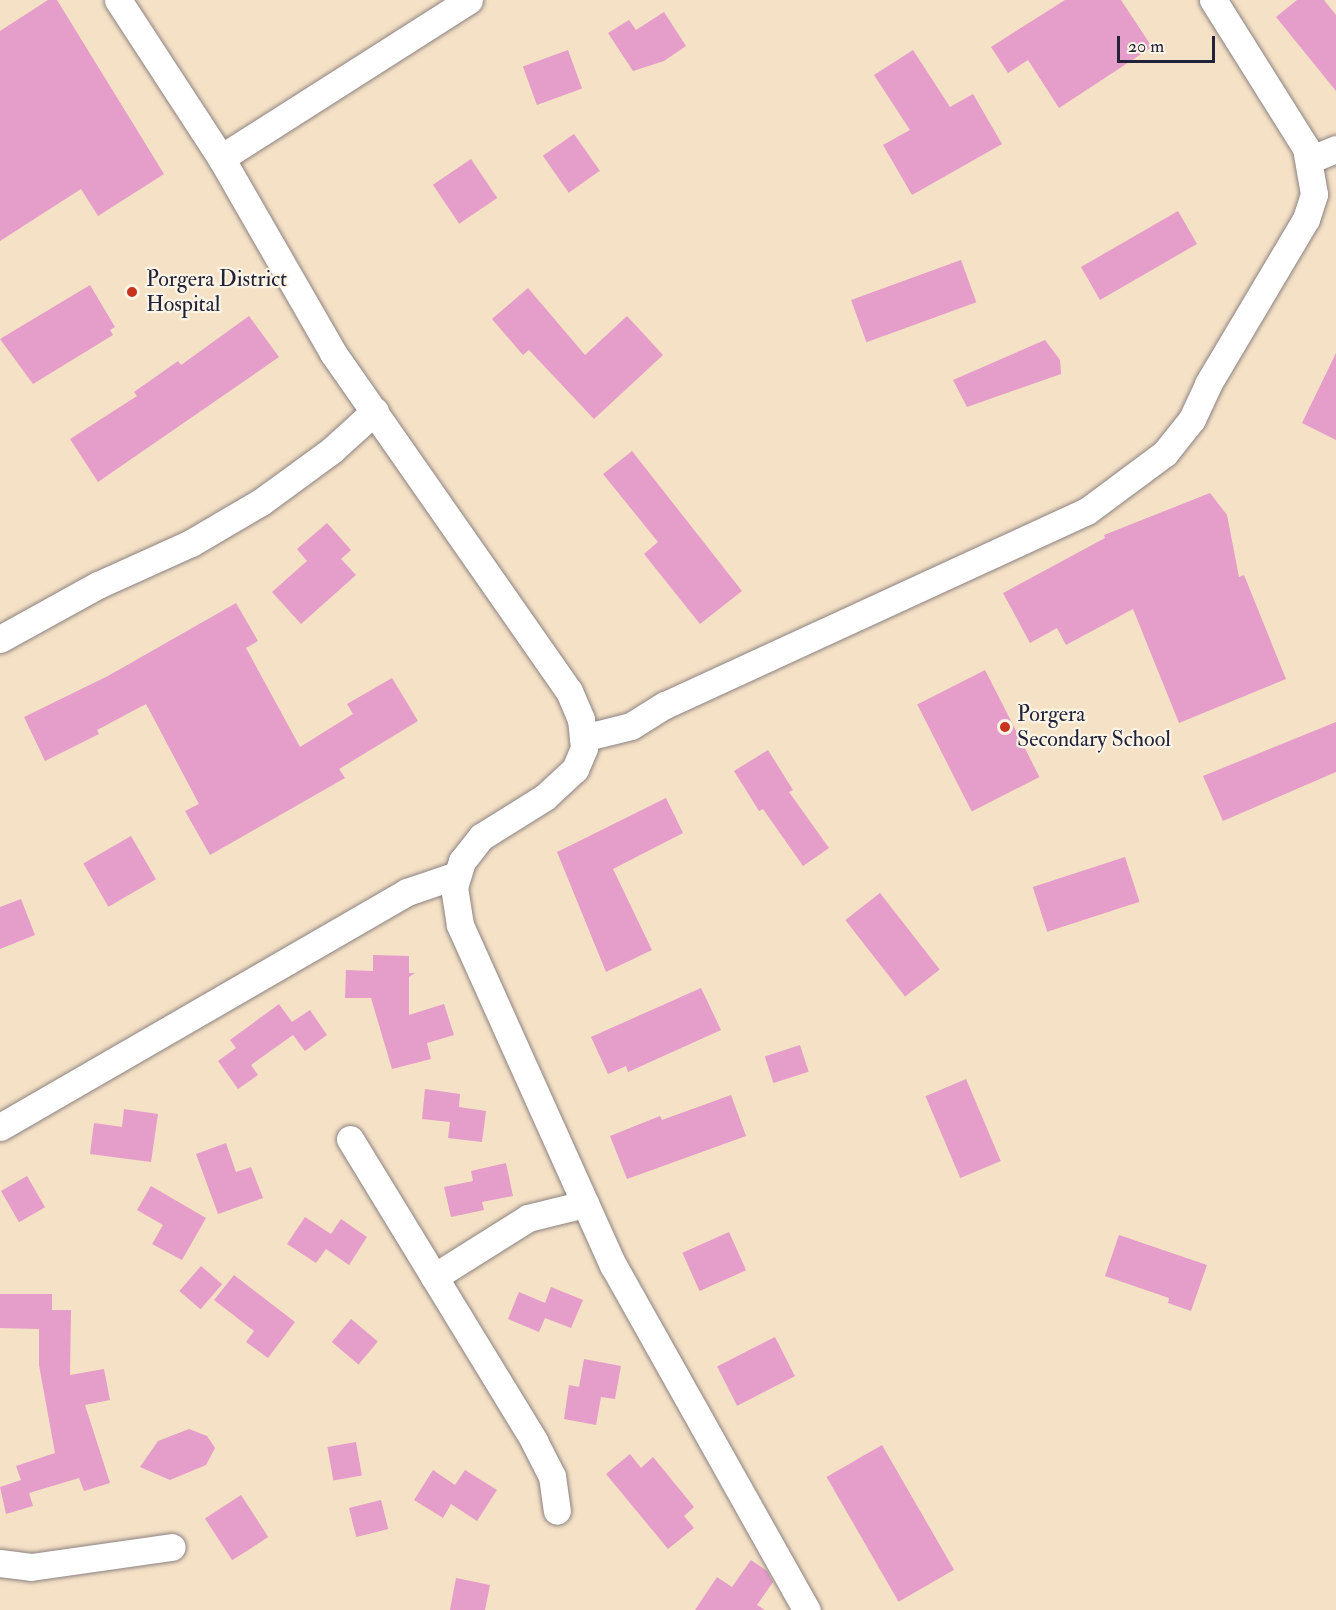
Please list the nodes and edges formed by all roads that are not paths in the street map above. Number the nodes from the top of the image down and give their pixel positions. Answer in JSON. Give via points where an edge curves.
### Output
{"nodes":[{"id":1,"x":118,"y":0,"type":"edge"},
{"id":2,"x":469,"y":0,"type":"edge"},
{"id":3,"x":1213,"y":0,"type":"edge"},
{"id":4,"x":1336,"y":149,"type":"edge"},
{"id":5,"x":221,"y":158,"type":"junction"},
{"id":6,"x":1309,"y":160,"type":"junction"},
{"id":7,"x":375,"y":411,"type":"junction"},
{"id":8,"x":0,"y":639,"type":"edge"},
{"id":9,"x":584,"y":738,"type":"junction"},
{"id":10,"x":457,"y":875,"type":"junction"},
{"id":11,"x":0,"y":1127,"type":"edge"},
{"id":12,"x":350,"y":1138,"type":"dead end"},
{"id":13,"x":585,"y":1204,"type":"junction"},
{"id":14,"x":434,"y":1277,"type":"junction"},
{"id":15,"x":557,"y":1511,"type":"dead end"},
{"id":16,"x":172,"y":1547,"type":"dead end"},
{"id":17,"x":0,"y":1563,"type":"edge"},
{"id":18,"x":807,"y":1610,"type":"edge"}],
"edges":[{"from":1,"to":5,"type":"street"},
{"from":2,"to":5,"type":"street"},
{"from":3,"to":6,"type":"street","via":[[1276,98]]},
{"from":4,"to":6,"type":"street"},
{"from":5,"to":7,"type":"street","via":[[333,353]]},
{"from":6,"to":9,"type":"street","via":[[1314,195],[1300,229],[1208,384],[1192,420],[1165,453],[1132,481],[1087,511],[665,705],[631,726]]},
{"from":7,"to":8,"type":"street","via":[[332,450],[261,502],[191,543],[98,585]]},
{"from":7,"to":9,"type":"street","via":[[569,691],[582,719]]},
{"from":9,"to":10,"type":"street","via":[[575,769],[544,797],[481,837],[462,861]]},
{"from":10,"to":11,"type":"street","via":[[407,892]]},
{"from":10,"to":13,"type":"street","via":[[454,887],[460,925]]},
{"from":12,"to":14,"type":"street"},
{"from":13,"to":14,"type":"street","via":[[528,1218]]},
{"from":13,"to":18,"type":"street","via":[[624,1286]]},
{"from":14,"to":15,"type":"street","via":[[543,1458],[552,1476]]},
{"from":16,"to":17,"type":"street","via":[[31,1567]]}]}
